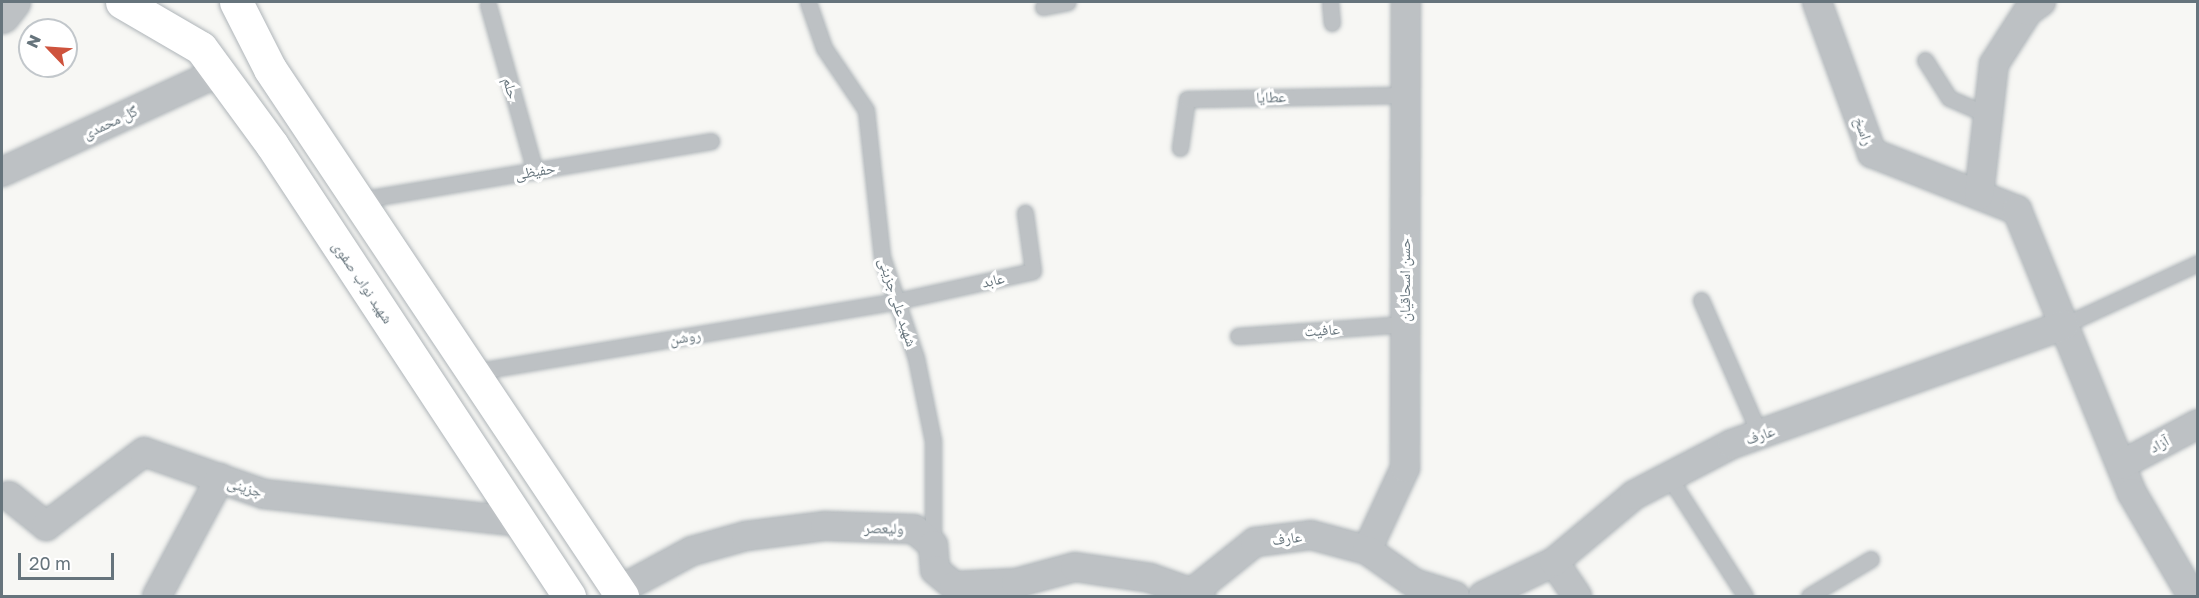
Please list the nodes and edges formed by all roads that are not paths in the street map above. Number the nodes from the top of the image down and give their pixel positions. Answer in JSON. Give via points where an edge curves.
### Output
{"nodes":[{"id":1,"x":13,"y":2,"type":"edge"},
{"id":2,"x":122,"y":2,"type":"edge"},
{"id":3,"x":236,"y":2,"type":"edge"},
{"id":4,"x":808,"y":2,"type":"edge"},
{"id":5,"x":1068,"y":2,"type":"edge"},
{"id":6,"x":1330,"y":2,"type":"edge"},
{"id":7,"x":1406,"y":2,"type":"edge"},
{"id":8,"x":1817,"y":2,"type":"edge"},
{"id":9,"x":2041,"y":2,"type":"edge"},
{"id":10,"x":488,"y":5,"type":"dead end"},
{"id":11,"x":1043,"y":7,"type":"dead end"},
{"id":12,"x":2,"y":16,"type":"edge"},
{"id":13,"x":1332,"y":23,"type":"dead end"},
{"id":14,"x":1925,"y":60,"type":"dead end"},
{"id":15,"x":219,"y":72,"type":"junction"},
{"id":16,"x":1405,"y":95,"type":"junction"},
{"id":17,"x":1988,"y":115,"type":"junction"},
{"id":18,"x":711,"y":141,"type":"dead end"},
{"id":19,"x":1180,"y":148,"type":"dead end"},
{"id":20,"x":535,"y":171,"type":"junction"},
{"id":21,"x":2,"y":172,"type":"edge"},
{"id":22,"x":1979,"y":195,"type":"junction"},
{"id":23,"x":360,"y":200,"type":"junction"},
{"id":24,"x":1024,"y":213,"type":"dead end"},
{"id":25,"x":2198,"y":263,"type":"edge"},
{"id":26,"x":1701,"y":300,"type":"dead end"},
{"id":27,"x":897,"y":301,"type":"junction"},
{"id":28,"x":1405,"y":324,"type":"junction"},
{"id":29,"x":2064,"y":325,"type":"junction"},
{"id":30,"x":1238,"y":336,"type":"dead end"},
{"id":31,"x":473,"y":372,"type":"junction"},
{"id":32,"x":2198,"y":424,"type":"edge"},
{"id":33,"x":1760,"y":435,"type":"junction"},
{"id":34,"x":2121,"y":465,"type":"junction"},
{"id":35,"x":1669,"y":477,"type":"junction"},
{"id":36,"x":220,"y":478,"type":"junction"},
{"id":37,"x":9,"y":496,"type":"dead end"},
{"id":38,"x":520,"y":522,"type":"junction"},
{"id":39,"x":933,"y":544,"type":"junction"},
{"id":40,"x":1367,"y":550,"type":"junction"},
{"id":41,"x":1871,"y":559,"type":"dead end"},
{"id":42,"x":1554,"y":562,"type":"junction"},
{"id":43,"x":953,"y":591,"type":"edge"},
{"id":44,"x":620,"y":594,"type":"edge"},
{"id":45,"x":1197,"y":594,"type":"edge"},
{"id":46,"x":2186,"y":594,"type":"edge"},
{"id":47,"x":157,"y":597,"type":"edge"},
{"id":48,"x":569,"y":597,"type":"edge"},
{"id":49,"x":1455,"y":597,"type":"edge"},
{"id":50,"x":1483,"y":597,"type":"edge"},
{"id":51,"x":1577,"y":597,"type":"edge"},
{"id":52,"x":1745,"y":597,"type":"edge"},
{"id":53,"x":1809,"y":597,"type":"edge"}],
"edges":[{"from":1,"to":12,"type":"street"},
{"from":2,"to":15,"type":"main road","name":"شهید نواب صفوی","via":[[201,48]]},
{"from":3,"to":23,"type":"main road","via":[[270,69]]},
{"from":4,"to":27,"type":"lane","name":"شهید علی جزینی","via":[[824,48],[866,110],[882,257]]},
{"from":5,"to":11,"type":"lane"},
{"from":6,"to":13,"type":"lane"},
{"from":7,"to":16,"type":"street","name":"حسن اسحاقیان"},
{"from":8,"to":22,"type":"street","name":"راسخ","via":[[1872,153]]},
{"from":9,"to":17,"type":"street","via":[[2028,11],[1994,64]]},
{"from":10,"to":20,"type":"lane","name":"حلم"},
{"from":14,"to":17,"type":"lane","via":[[1948,98]]},
{"from":15,"to":21,"type":"street","name":"گل محمدی"},
{"from":15,"to":38,"type":"main road","name":"شهید نواب صفوی"},
{"from":16,"to":19,"type":"lane","name":"عطایا","via":[[1187,99]]},
{"from":16,"to":28,"type":"street","name":"حسن اسحاقیان"},
{"from":17,"to":22,"type":"street"},
{"from":18,"to":20,"type":"lane","name":"حفیظی"},
{"from":20,"to":23,"type":"lane","name":"حفیظی"},
{"from":22,"to":29,"type":"street","via":[[2018,210]]},
{"from":23,"to":31,"type":"main road"},
{"from":24,"to":27,"type":"lane","name":"عابد","via":[[1033,271]]},
{"from":25,"to":29,"type":"lane"},
{"from":26,"to":33,"type":"lane"},
{"from":27,"to":31,"type":"lane","name":"روشن"},
{"from":27,"to":39,"type":"lane","name":"شهید علی جزینی","via":[[916,358],[933,441]]},
{"from":28,"to":30,"type":"lane","name":"عافیت"},
{"from":28,"to":40,"type":"street","name":"حسن اسحاقیان","via":[[1405,468]]},
{"from":29,"to":33,"type":"street","name":"عارف"},
{"from":29,"to":34,"type":"street"},
{"from":31,"to":44,"type":"main road"},
{"from":32,"to":34,"type":"street","name":"آزاد"},
{"from":33,"to":35,"type":"street","name":"عارف"},
{"from":34,"to":46,"type":"street"},
{"from":35,"to":42,"type":"street","name":"عارف","via":[[1634,495]]},
{"from":35,"to":52,"type":"lane"},
{"from":36,"to":37,"type":"street","name":"جزینی","via":[[144,452],[46,526]]},
{"from":36,"to":38,"type":"street","name":"جزینی","via":[[264,494]]},
{"from":36,"to":47,"type":"street"},
{"from":38,"to":48,"type":"main road","name":"شهید نواب صفوی"},
{"from":39,"to":43,"type":"street","via":[[935,570]]},
{"from":39,"to":44,"type":"street","name":"ولیعصر","via":[[914,529],[825,526],[746,536],[692,551]]},
{"from":40,"to":45,"type":"street","name":"عارف","via":[[1311,535],[1255,542]]},
{"from":40,"to":49,"type":"street","name":"عارف","via":[[1414,583]]},
{"from":41,"to":53,"type":"lane"},
{"from":42,"to":50,"type":"street","name":"عارف"},
{"from":42,"to":51,"type":"street"},
{"from":43,"to":45,"type":"street","via":[[1016,583],[1075,567],[1113,570]]}]}
